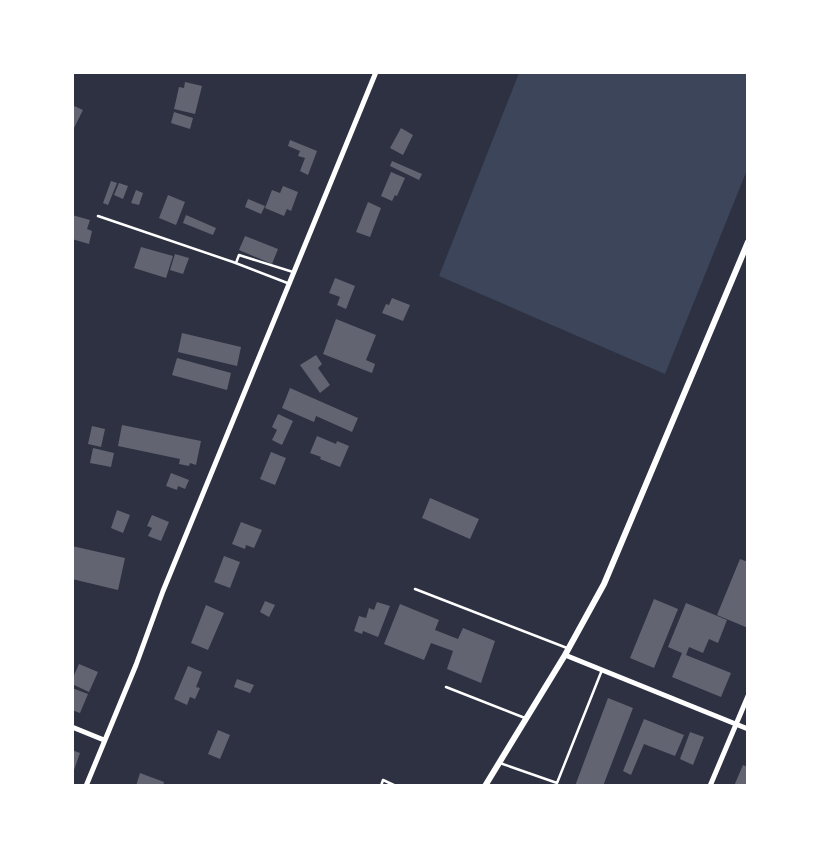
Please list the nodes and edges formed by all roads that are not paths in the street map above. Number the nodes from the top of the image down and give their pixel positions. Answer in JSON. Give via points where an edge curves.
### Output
{"nodes":[{"id":1,"x":376,"y":72,"type":"edge"},
{"id":2,"x":98,"y":216,"type":"dead end"},
{"id":3,"x":747,"y":247,"type":"edge"},
{"id":4,"x":236,"y":263,"type":"junction"},
{"id":5,"x":294,"y":272,"type":"junction"},
{"id":6,"x":290,"y":284,"type":"junction"},
{"id":7,"x":414,"y":590,"type":"dead end"},
{"id":8,"x":568,"y":648,"type":"junction"},
{"id":9,"x":564,"y":655,"type":"junction"},
{"id":10,"x":602,"y":669,"type":"junction"},
{"id":11,"x":446,"y":686,"type":"dead end"},
{"id":12,"x":748,"y":696,"type":"edge"},
{"id":13,"x":526,"y":718,"type":"junction"},
{"id":14,"x":736,"y":724,"type":"junction"},
{"id":15,"x":72,"y":727,"type":"edge"},
{"id":16,"x":748,"y":729,"type":"edge"},
{"id":17,"x":104,"y":740,"type":"junction"},
{"id":18,"x":499,"y":762,"type":"junction"},
{"id":19,"x":86,"y":786,"type":"edge"},
{"id":20,"x":381,"y":786,"type":"edge"},
{"id":21,"x":396,"y":786,"type":"edge"},
{"id":22,"x":485,"y":786,"type":"edge"},
{"id":23,"x":710,"y":786,"type":"edge"}],
"edges":[{"from":1,"to":5,"type":"street"},
{"from":2,"to":4,"type":"lane"},
{"from":3,"to":8,"type":"street","via":[[618,553],[593,606]]},
{"from":4,"to":5,"type":"lane","via":[[239,254]]},
{"from":4,"to":6,"type":"lane"},
{"from":5,"to":6,"type":"street"},
{"from":6,"to":17,"type":"street"},
{"from":7,"to":8,"type":"lane"},
{"from":8,"to":9,"type":"street"},
{"from":9,"to":10,"type":"street"},
{"from":9,"to":13,"type":"street"},
{"from":10,"to":14,"type":"street"},
{"from":10,"to":18,"type":"lane","via":[[557,783]]},
{"from":11,"to":13,"type":"lane"},
{"from":12,"to":14,"type":"street"},
{"from":13,"to":18,"type":"street"},
{"from":14,"to":16,"type":"street"},
{"from":14,"to":23,"type":"street"},
{"from":15,"to":17,"type":"street"},
{"from":17,"to":19,"type":"street"},
{"from":18,"to":22,"type":"street"},
{"from":20,"to":21,"type":"lane","via":[[383,780]]}]}
